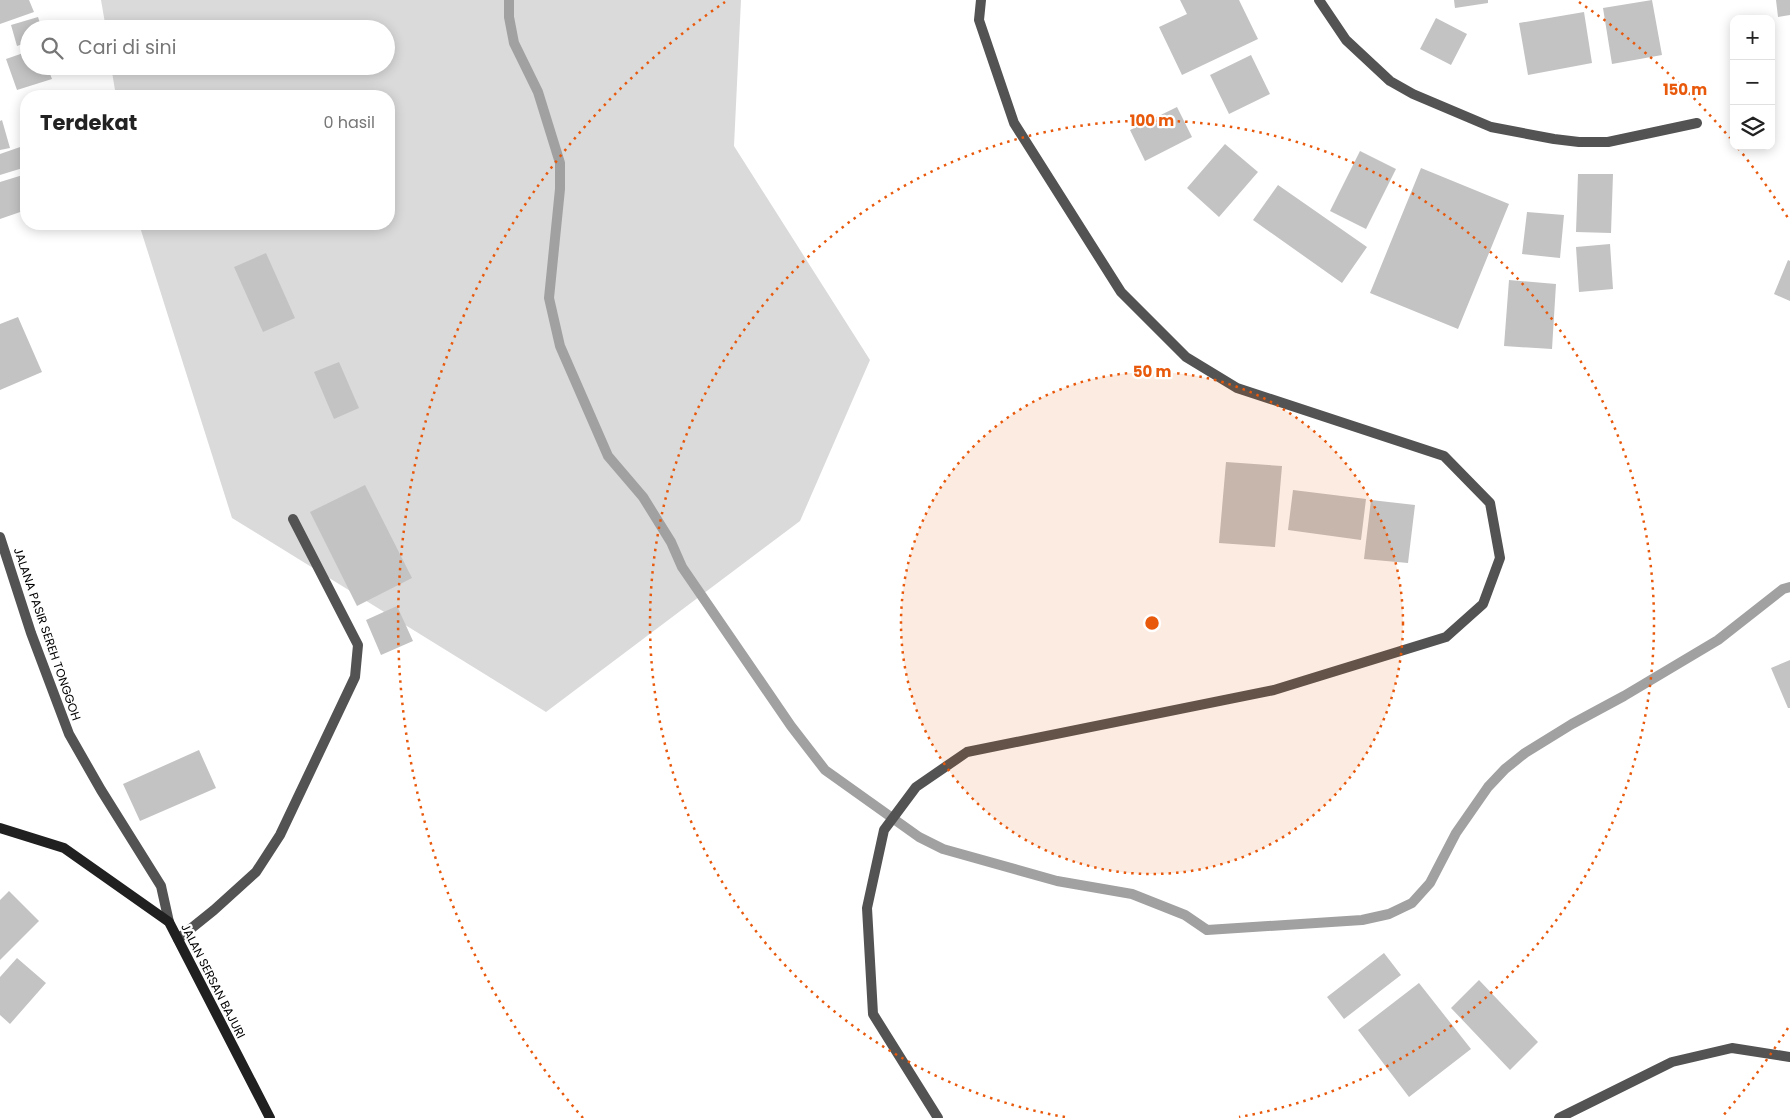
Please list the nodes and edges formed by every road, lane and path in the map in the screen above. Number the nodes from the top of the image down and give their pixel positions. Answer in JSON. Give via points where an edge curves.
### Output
{"nodes":[{"id":1,"x":981,"y":0,"type":"edge"},
{"id":2,"x":1320,"y":0,"type":"edge"},
{"id":3,"x":1697,"y":123,"type":"dead end"},
{"id":4,"x":293,"y":519,"type":"dead end"},
{"id":5,"x":0,"y":537,"type":"edge"},
{"id":6,"x":0,"y":828,"type":"edge"},
{"id":7,"x":169,"y":922,"type":"junction"},
{"id":8,"x":178,"y":938,"type":"junction"},
{"id":9,"x":1790,"y":1057,"type":"edge"},
{"id":10,"x":270,"y":1118,"type":"edge"},
{"id":11,"x":938,"y":1118,"type":"edge"},
{"id":12,"x":1560,"y":1118,"type":"edge"}],
"edges":[{"from":1,"to":11,"type":"street","via":[[979,20],[1014,123],[1121,292],[1186,357],[1237,388],[1444,456],[1490,503],[1500,558],[1483,604],[1446,637],[1274,690],[967,752],[916,787],[884,830],[867,908],[873,1014]]},
{"from":2,"to":3,"type":"street","via":[[1346,40],[1390,81],[1491,127],[1554,139],[1608,142]]},
{"from":4,"to":8,"type":"street","via":[[358,645],[356,677],[280,835],[256,872]]},
{"from":5,"to":7,"type":"street","name":"JALANA PASIR SEREH TONGGOH","via":[[69,734],[161,886]]},
{"from":6,"to":7,"type":"main road","name":"JALAN SERSAN BAJURI","via":[[64,848]]},
{"from":7,"to":8,"type":"main road","name":"JALAN SERSAN BAJURI"},
{"from":8,"to":10,"type":"main road","name":"JALAN SERSAN BAJURI"},
{"from":9,"to":12,"type":"street","via":[[1732,1048],[1672,1062]]}]}
